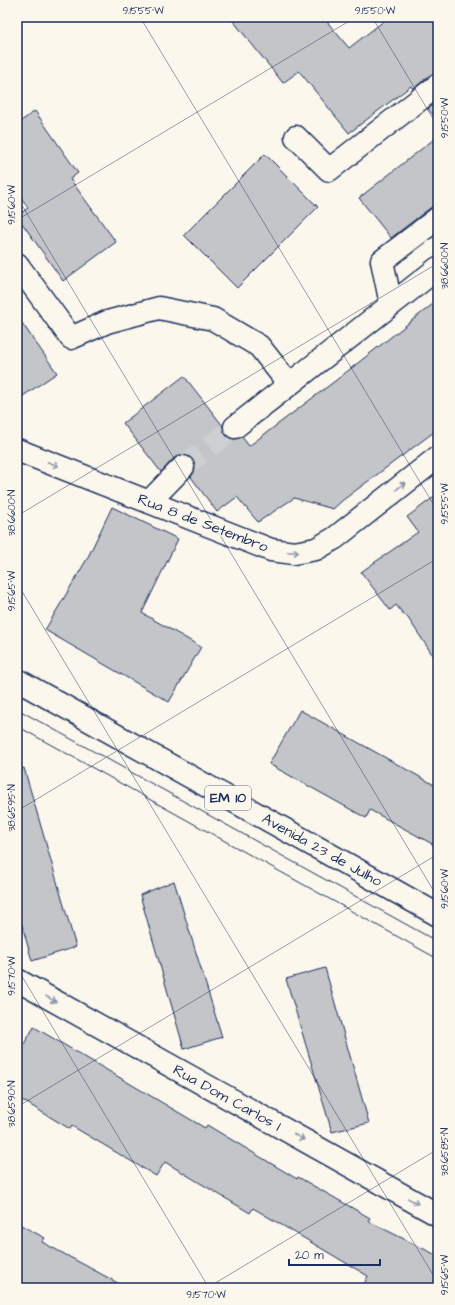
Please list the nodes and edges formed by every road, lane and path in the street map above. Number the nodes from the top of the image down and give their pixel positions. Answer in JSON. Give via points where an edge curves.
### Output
{"nodes":[{"id":1,"x":438,"y":85,"type":"edge"},
{"id":2,"x":296,"y":138,"type":"dead end"},
{"id":3,"x":438,"y":218,"type":"edge"},
{"id":4,"x":17,"y":265,"type":"edge"},
{"id":5,"x":438,"y":268,"type":"edge"},
{"id":6,"x":392,"y":304,"type":"junction"},
{"id":7,"x":289,"y":384,"type":"junction"},
{"id":8,"x":235,"y":426,"type":"tunnel mouth"},
{"id":9,"x":17,"y":450,"type":"edge"},
{"id":10,"x":438,"y":457,"type":"edge"},
{"id":11,"x":183,"y":467,"type":"tunnel mouth"},
{"id":12,"x":149,"y":502,"type":"junction"},
{"id":13,"x":17,"y":680,"type":"edge"},
{"id":14,"x":438,"y":915,"type":"edge"},
{"id":15,"x":17,"y":980,"type":"edge"},
{"id":16,"x":438,"y":1215,"type":"edge"}],
"edges":[{"from":1,"to":2,"type":"street","via":[[329,170]]},
{"from":3,"to":6,"type":"street","via":[[382,261]]},
{"from":4,"to":7,"type":"street","via":[[71,338],[107,322],[159,308],[213,319],[259,346]]},
{"from":5,"to":6,"type":"street"},
{"from":6,"to":7,"type":"street"},
{"from":7,"to":8,"type":"street"},
{"from":9,"to":12,"type":"street","name":"Rua 8 de Setembro","one_way":true},
{"from":12,"to":10,"type":"street","name":"Rua 8 de Setembro","one_way":true,"via":[[271,550],[294,553],[316,549],[335,538]]},
{"from":11,"to":12,"type":"street"},
{"from":13,"to":14,"type":"street","name":"Avenida 23 de Julho","number":"EM 10"},
{"from":15,"to":16,"type":"street","name":"Rua Dom Carlos I","one_way":true}]}
